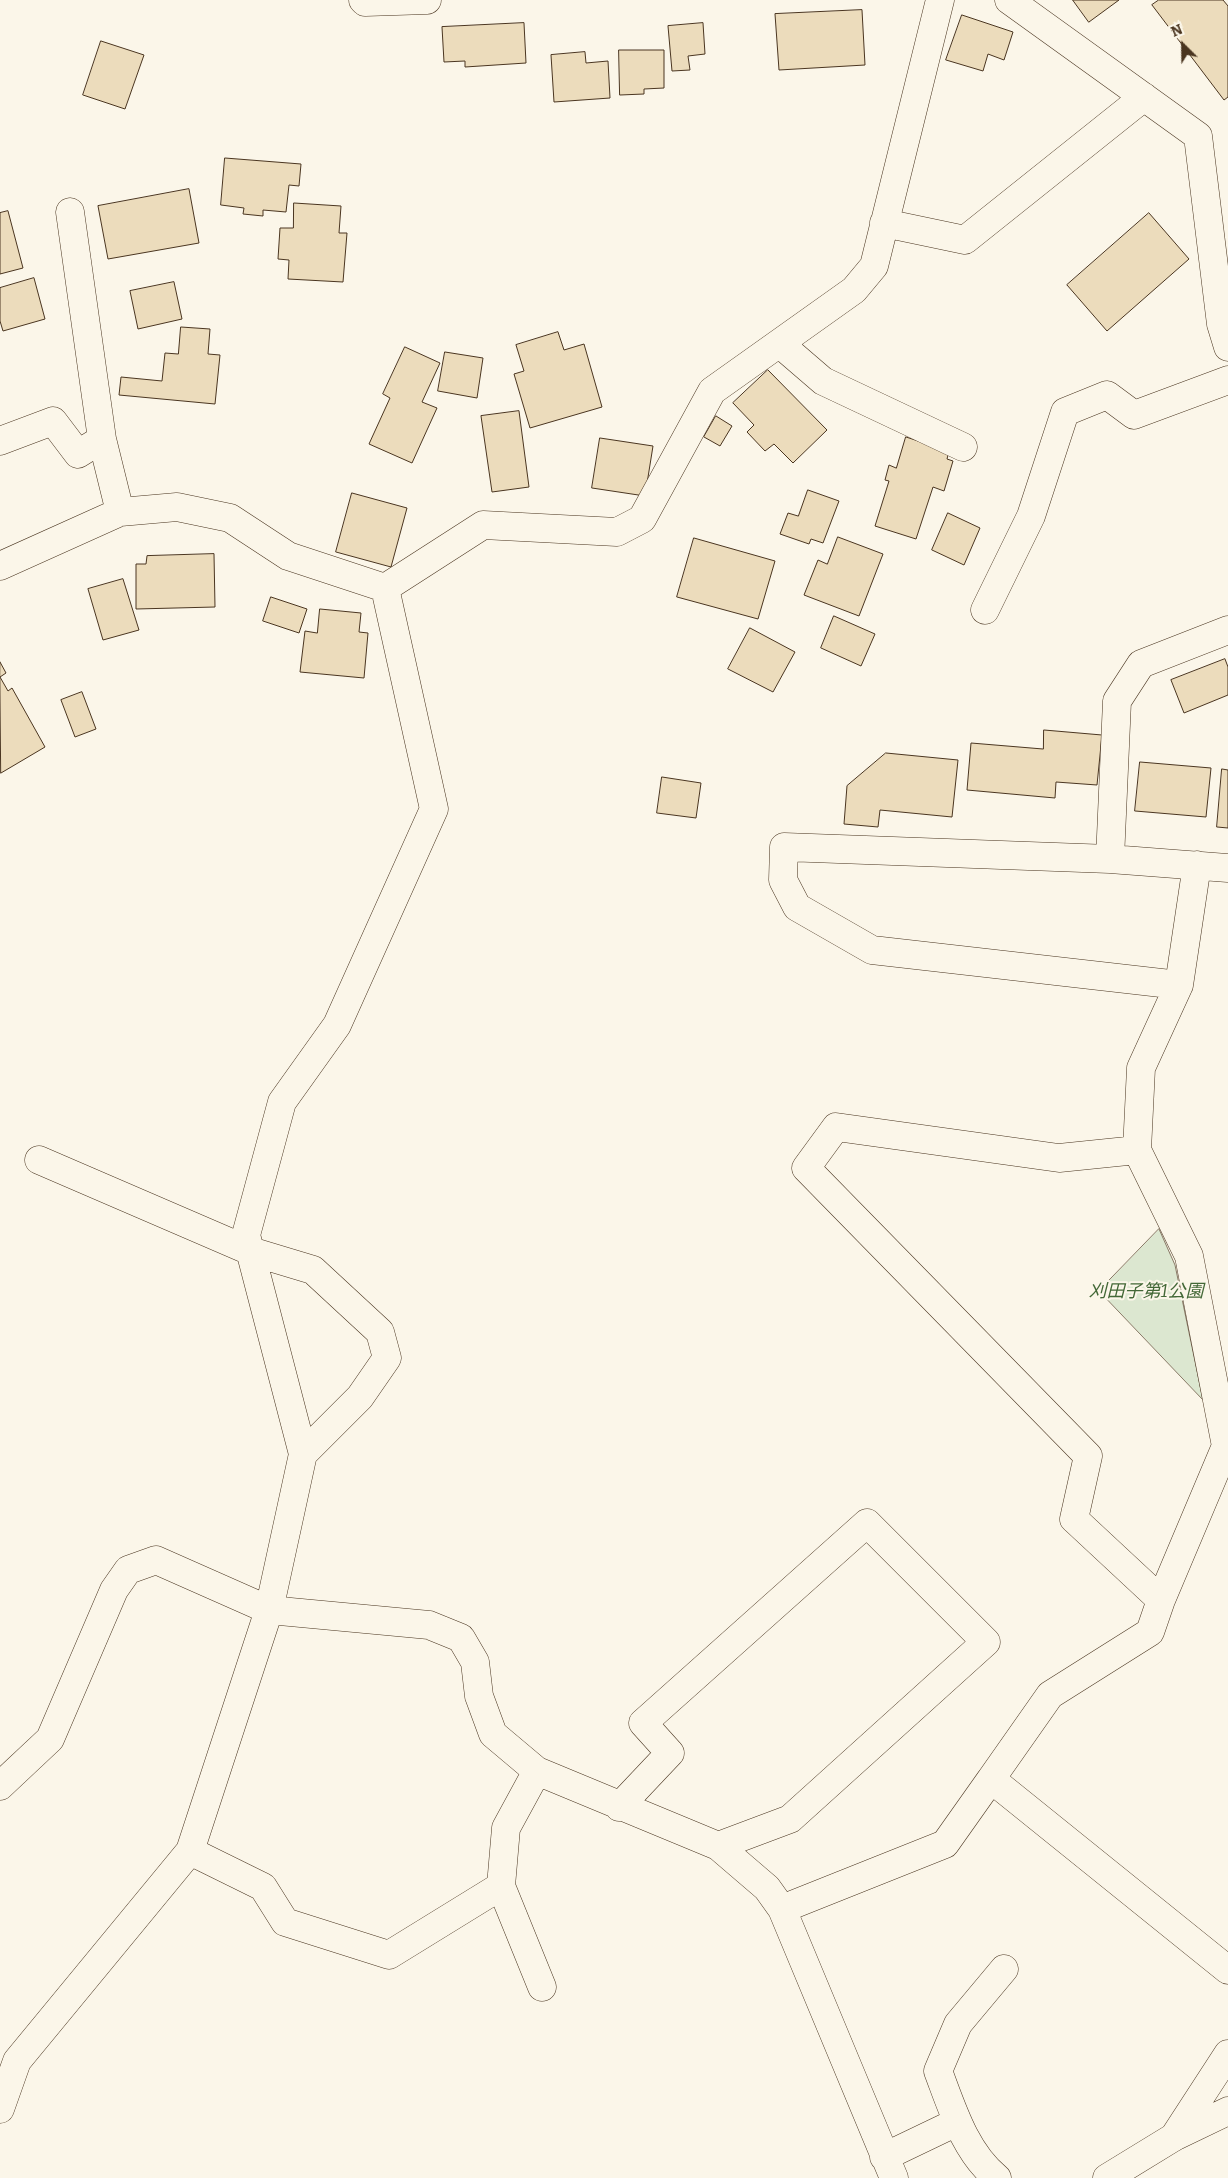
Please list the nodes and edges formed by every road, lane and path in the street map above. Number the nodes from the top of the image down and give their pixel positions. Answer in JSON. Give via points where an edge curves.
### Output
{"nodes":[{"id":1,"x":363,"y":0,"type":"edge"},
{"id":2,"x":427,"y":0,"type":"edge"},
{"id":3,"x":940,"y":0,"type":"edge"},
{"id":4,"x":1009,"y":0,"type":"edge"},
{"id":5,"x":1144,"y":97,"type":"junction"},
{"id":6,"x":70,"y":212,"type":"dead end"},
{"id":7,"x":884,"y":223,"type":"junction"},
{"id":8,"x":780,"y":344,"type":"junction"},
{"id":9,"x":1228,"y":347,"type":"edge"},
{"id":10,"x":1228,"y":380,"type":"edge"},
{"id":11,"x":102,"y":439,"type":"junction"},
{"id":12,"x":0,"y":441,"type":"edge"},
{"id":13,"x":963,"y":446,"type":"dead end"},
{"id":14,"x":120,"y":512,"type":"junction"},
{"id":15,"x":0,"y":566,"type":"edge"},
{"id":16,"x":385,"y":588,"type":"junction"},
{"id":17,"x":985,"y":610,"type":"dead end"},
{"id":18,"x":1228,"y":630,"type":"edge"},
{"id":19,"x":1110,"y":859,"type":"junction"},
{"id":20,"x":1197,"y":865,"type":"junction"},
{"id":21,"x":1228,"y":868,"type":"edge"},
{"id":22,"x":1179,"y":985,"type":"junction"},
{"id":23,"x":1137,"y":1150,"type":"junction"},
{"id":24,"x":39,"y":1160,"type":"dead end"},
{"id":25,"x":250,"y":1251,"type":"junction"},
{"id":26,"x":1227,"y":1446,"type":"edge"},
{"id":27,"x":303,"y":1454,"type":"junction"},
{"id":28,"x":1161,"y":1600,"type":"junction"},
{"id":29,"x":269,"y":1610,"type":"junction"},
{"id":30,"x":537,"y":1771,"type":"junction"},
{"id":31,"x":991,"y":1779,"type":"junction"},
{"id":32,"x":0,"y":1786,"type":"edge"},
{"id":33,"x":619,"y":1806,"type":"junction"},
{"id":34,"x":718,"y":1846,"type":"junction"},
{"id":35,"x":190,"y":1851,"type":"junction"},
{"id":36,"x":500,"y":1886,"type":"junction"},
{"id":37,"x":782,"y":1909,"type":"junction"},
{"id":38,"x":1004,"y":1968,"type":"dead end"},
{"id":39,"x":1228,"y":1970,"type":"edge"},
{"id":40,"x":542,"y":1987,"type":"dead end"},
{"id":41,"x":1228,"y":2054,"type":"edge"},
{"id":42,"x":0,"y":2109,"type":"edge"},
{"id":43,"x":1228,"y":2111,"type":"edge"},
{"id":44,"x":957,"y":2122,"type":"junction"},
{"id":45,"x":1174,"y":2137,"type":"junction"},
{"id":46,"x":889,"y":2168,"type":"edge"},
{"id":47,"x":997,"y":2178,"type":"edge"},
{"id":48,"x":1107,"y":2178,"type":"edge"}],
"edges":[{"from":1,"to":2,"type":"street"},
{"from":3,"to":7,"type":"street"},
{"from":4,"to":5,"type":"street"},
{"from":5,"to":7,"type":"street","via":[[965,240]]},
{"from":5,"to":9,"type":"street","via":[[1198,136],[1221,324]]},
{"from":6,"to":11,"type":"street"},
{"from":7,"to":8,"type":"street","via":[[874,266],[854,290]]},
{"from":8,"to":13,"type":"street","via":[[823,381]]},
{"from":8,"to":16,"type":"street","via":[[712,391],[642,519],[617,532],[483,525]]},
{"from":10,"to":17,"type":"street","via":[[1134,415],[1107,395],[1065,412],[1031,516]]},
{"from":11,"to":12,"type":"street","via":[[78,454],[53,421]]},
{"from":11,"to":14,"type":"street"},
{"from":14,"to":15,"type":"street"},
{"from":14,"to":16,"type":"street","via":[[177,507],[230,518],[288,556]]},
{"from":16,"to":25,"type":"street","via":[[434,809],[337,1025],[282,1102],[246,1235]]},
{"from":18,"to":19,"type":"street","via":[[1141,664],[1117,701]]},
{"from":19,"to":20,"type":"street"},
{"from":19,"to":22,"type":"street","via":[[784,846],[783,880],[797,907],[872,950]]},
{"from":20,"to":21,"type":"street"},
{"from":20,"to":22,"type":"street"},
{"from":22,"to":23,"type":"street","via":[[1141,1068]]},
{"from":23,"to":26,"type":"street","via":[[1189,1256]]},
{"from":23,"to":28,"type":"street","via":[[1059,1158],[836,1127],[806,1168],[1088,1456],[1074,1520]]},
{"from":24,"to":25,"type":"street"},
{"from":25,"to":27,"type":"street"},
{"from":25,"to":27,"type":"street","via":[[313,1270],[380,1332],[387,1358],[360,1397]]},
{"from":26,"to":28,"type":"street"},
{"from":27,"to":29,"type":"street"},
{"from":28,"to":31,"type":"street","via":[[1150,1632],[1050,1695]]},
{"from":29,"to":30,"type":"street","via":[[429,1625],[461,1638],[475,1662],[479,1696],[493,1734]]},
{"from":29,"to":32,"type":"street","via":[[156,1560],[128,1570],[114,1590],[50,1739]]},
{"from":29,"to":35,"type":"street"},
{"from":30,"to":33,"type":"street"},
{"from":30,"to":36,"type":"street","via":[[506,1828]]},
{"from":31,"to":37,"type":"street","via":[[945,1844]]},
{"from":31,"to":39,"type":"street"},
{"from":33,"to":34,"type":"street"},
{"from":33,"to":34,"type":"street","via":[[670,1753],[642,1723],[867,1523],[986,1642],[790,1819]]},
{"from":34,"to":37,"type":"street","via":[[767,1888]]},
{"from":35,"to":36,"type":"street","via":[[263,1887],[285,1922],[389,1956]]},
{"from":35,"to":42,"type":"street","via":[[17,2061]]},
{"from":36,"to":40,"type":"street"},
{"from":37,"to":46,"type":"street"},
{"from":38,"to":44,"type":"street","via":[[958,2024],[938,2071]]},
{"from":41,"to":45,"type":"street"},
{"from":43,"to":45,"type":"street"},
{"from":44,"to":46,"type":"street"},
{"from":44,"to":47,"type":"street","via":[[983,2167]]},
{"from":45,"to":48,"type":"street"}]}
